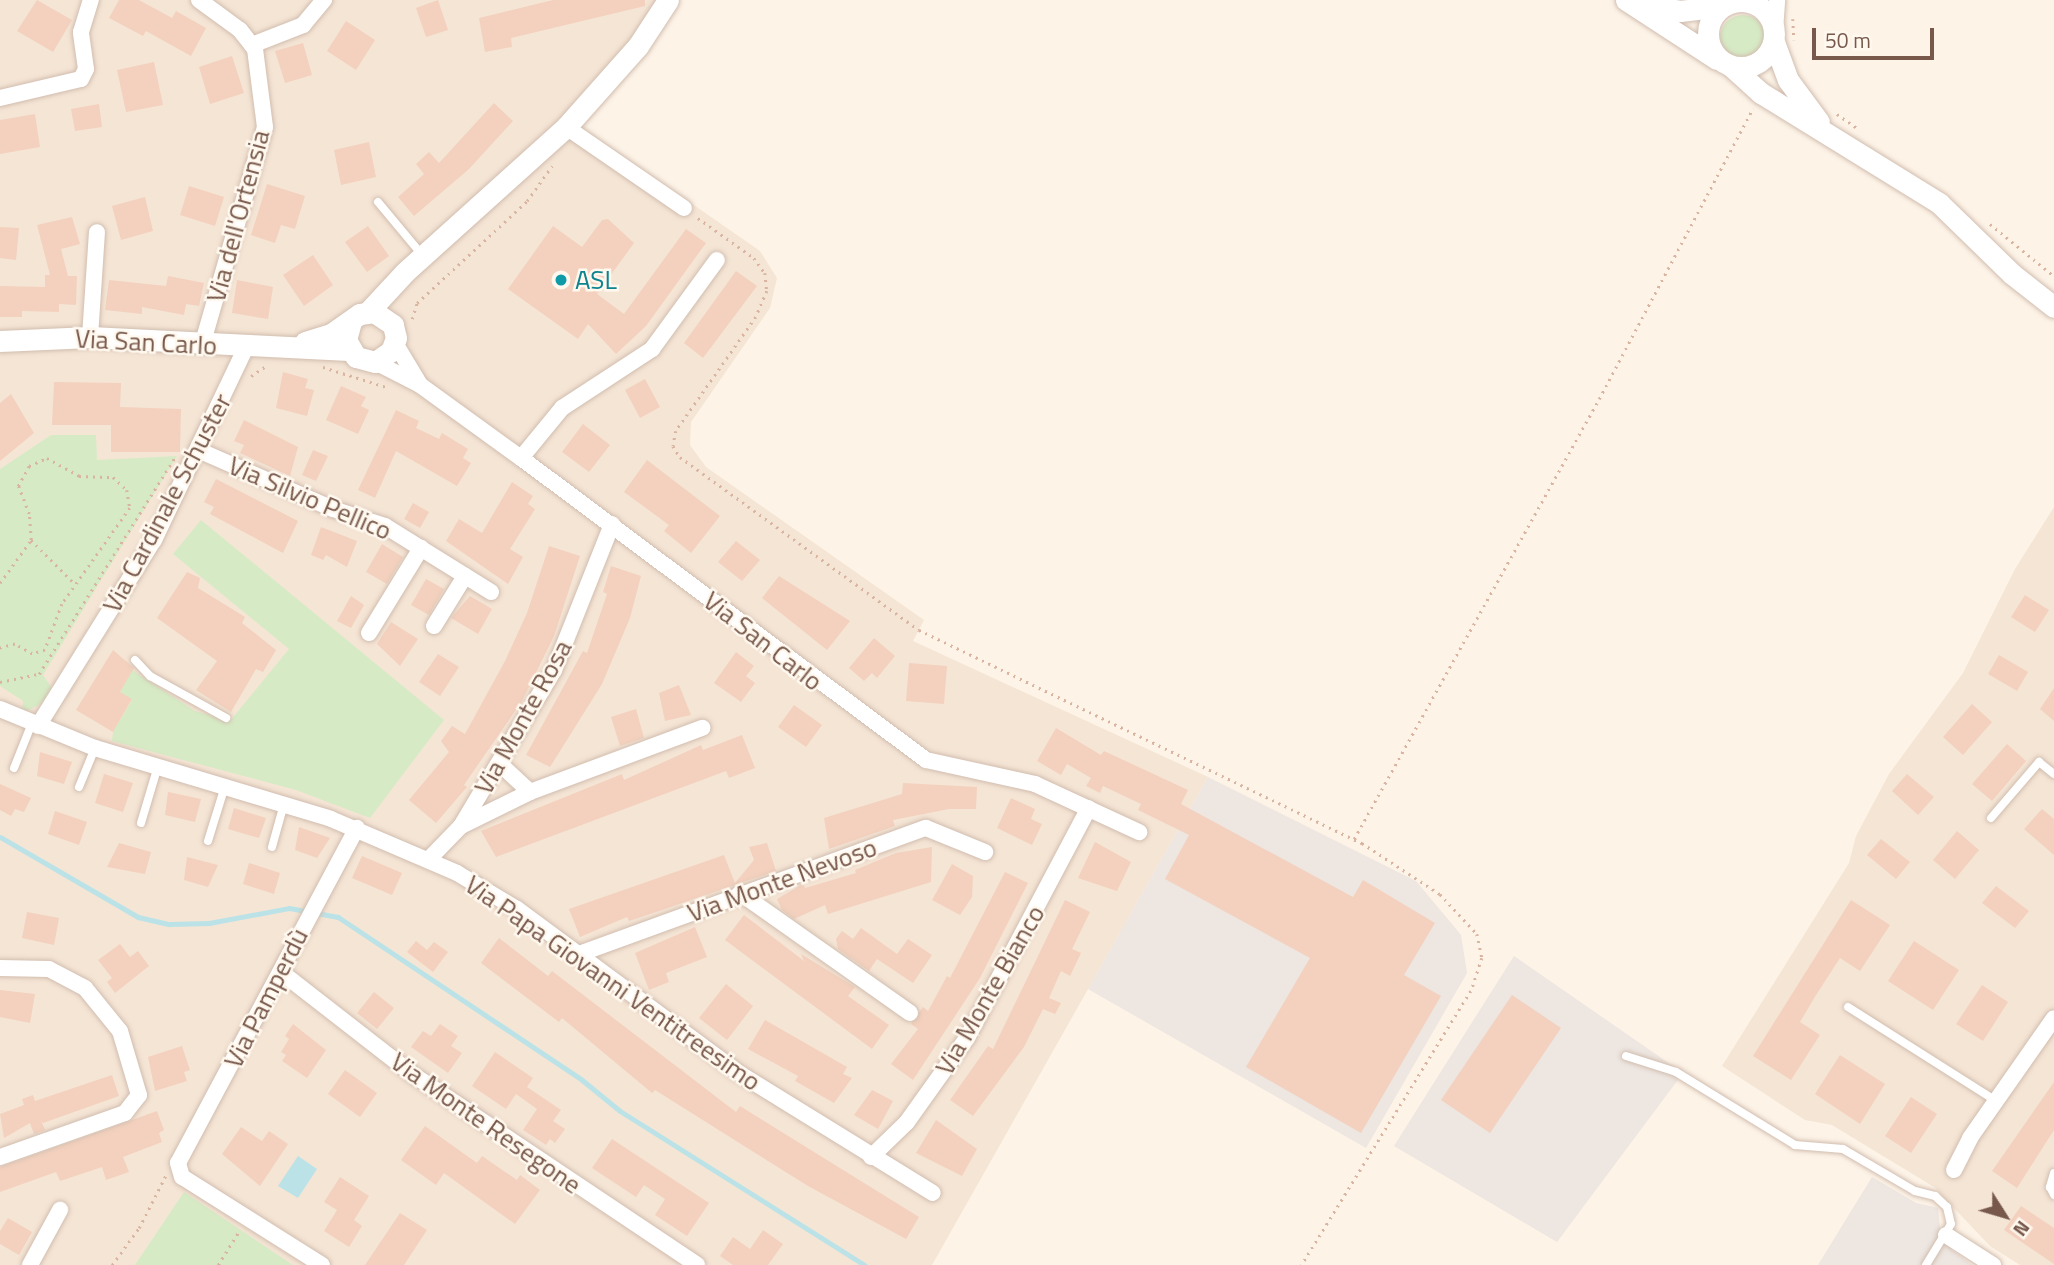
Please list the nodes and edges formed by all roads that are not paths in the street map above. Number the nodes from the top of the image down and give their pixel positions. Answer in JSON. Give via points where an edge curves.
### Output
{"nodes":[{"id":1,"x":91,"y":0,"type":"edge"},
{"id":2,"x":199,"y":0,"type":"edge"},
{"id":3,"x":324,"y":0,"type":"edge"},
{"id":4,"x":668,"y":0,"type":"edge"},
{"id":5,"x":1626,"y":0,"type":"edge"},
{"id":6,"x":1632,"y":0,"type":"edge"},
{"id":7,"x":1777,"y":0,"type":"edge"},
{"id":8,"x":1731,"y":2,"type":"edge"},
{"id":9,"x":1781,"y":39,"type":"junction"},
{"id":10,"x":252,"y":45,"type":"junction"},
{"id":11,"x":1727,"y":64,"type":"junction"},
{"id":12,"x":0,"y":98,"type":"edge"},
{"id":13,"x":566,"y":127,"type":"junction"},
{"id":14,"x":1842,"y":141,"type":"junction"},
{"id":15,"x":378,"y":202,"type":"dead end"},
{"id":16,"x":684,"y":208,"type":"road end"},
{"id":17,"x":97,"y":232,"type":"dead end"},
{"id":18,"x":419,"y":259,"type":"junction"},
{"id":19,"x":716,"y":260,"type":"dead end"},
{"id":20,"x":2054,"y":307,"type":"edge"},
{"id":21,"x":369,"y":317,"type":"junction"},
{"id":22,"x":90,"y":337,"type":"junction"},
{"id":23,"x":0,"y":341,"type":"edge"},
{"id":24,"x":395,"y":343,"type":"junction"},
{"id":25,"x":202,"y":345,"type":"junction"},
{"id":26,"x":293,"y":345,"type":"junction"},
{"id":27,"x":246,"y":347,"type":"junction"},
{"id":28,"x":349,"y":350,"type":"junction"},
{"id":29,"x":375,"y":362,"type":"junction"},
{"id":30,"x":420,"y":385,"type":"junction"},
{"id":31,"x":198,"y":450,"type":"junction"},
{"id":32,"x":521,"y":458,"type":"junction"},
{"id":33,"x":612,"y":524,"type":"junction"},
{"id":34,"x":421,"y":548,"type":"junction"},
{"id":35,"x":465,"y":576,"type":"junction"},
{"id":36,"x":491,"y":592,"type":"dead end"},
{"id":37,"x":434,"y":626,"type":"dead end"},
{"id":38,"x":369,"y":633,"type":"dead end"},
{"id":39,"x":135,"y":660,"type":"dead end"},
{"id":40,"x":0,"y":709,"type":"edge"},
{"id":41,"x":226,"y":718,"type":"dead end"},
{"id":42,"x":35,"y":725,"type":"junction"},
{"id":43,"x":702,"y":728,"type":"dead end"},
{"id":44,"x":95,"y":748,"type":"junction"},
{"id":45,"x":500,"y":764,"type":"junction"},
{"id":46,"x":158,"y":766,"type":"junction"},
{"id":47,"x":14,"y":768,"type":"dead end"},
{"id":48,"x":2054,"y":774,"type":"edge"},
{"id":49,"x":225,"y":786,"type":"junction"},
{"id":50,"x":79,"y":787,"type":"dead end"},
{"id":51,"x":530,"y":792,"type":"junction"},
{"id":52,"x":284,"y":804,"type":"junction"},
{"id":53,"x":1089,"y":808,"type":"junction"},
{"id":54,"x":1991,"y":818,"type":"dead end"},
{"id":55,"x":141,"y":823,"type":"dead end"},
{"id":56,"x":461,"y":826,"type":"junction"},
{"id":57,"x":357,"y":828,"type":"junction"},
{"id":58,"x":1139,"y":832,"type":"dead end"},
{"id":59,"x":208,"y":842,"type":"dead end"},
{"id":60,"x":272,"y":847,"type":"dead end"},
{"id":61,"x":985,"y":852,"type":"dead end"},
{"id":62,"x":429,"y":859,"type":"junction"},
{"id":63,"x":740,"y":894,"type":"junction"},
{"id":64,"x":579,"y":954,"type":"junction"},
{"id":65,"x":0,"y":968,"type":"edge"},
{"id":66,"x":281,"y":972,"type":"junction"},
{"id":67,"x":1848,"y":1007,"type":"dead end"},
{"id":68,"x":910,"y":1013,"type":"dead end"},
{"id":69,"x":2053,"y":1022,"type":"edge"},
{"id":70,"x":1626,"y":1056,"type":"dead end"},
{"id":71,"x":1996,"y":1101,"type":"junction"},
{"id":72,"x":0,"y":1157,"type":"edge"},
{"id":73,"x":871,"y":1157,"type":"junction"},
{"id":74,"x":1954,"y":1170,"type":"dead end"},
{"id":75,"x":2054,"y":1173,"type":"edge"},
{"id":76,"x":933,"y":1193,"type":"dead end"},
{"id":77,"x":2054,"y":1195,"type":"edge"},
{"id":78,"x":60,"y":1210,"type":"dead end"},
{"id":79,"x":1946,"y":1235,"type":"junction"},
{"id":80,"x":30,"y":1265,"type":"edge"},
{"id":81,"x":321,"y":1265,"type":"edge"},
{"id":82,"x":697,"y":1265,"type":"edge"},
{"id":83,"x":1926,"y":1265,"type":"edge"},
{"id":84,"x":1993,"y":1265,"type":"edge"}],
"edges":[{"from":1,"to":12,"type":"street","via":[[81,32],[86,68],[80,79]]},
{"from":2,"to":10,"type":"street"},
{"from":3,"to":10,"type":"street","via":[[303,25]]},
{"from":4,"to":13,"type":"street","name":"Via San Carlo","via":[[627,59]]},
{"from":5,"to":11,"type":"street"},
{"from":6,"to":8,"type":"street","via":[[1680,11]]},
{"from":7,"to":9,"type":"street"},
{"from":8,"to":9,"type":"street","via":[[1745,1],[1765,10]]},
{"from":8,"to":11,"type":"street","via":[[1709,23],[1707,34]]},
{"from":9,"to":11,"type":"street","via":[[1753,65]]},
{"from":9,"to":14,"type":"street","via":[[1802,103]]},
{"from":10,"to":25,"type":"street","name":"Via dell'Ortensia","via":[[260,64],[265,127]]},
{"from":11,"to":14,"type":"street","via":[[1761,93]]},
{"from":13,"to":16,"type":"street"},
{"from":13,"to":18,"type":"street","name":"Via San Carlo"},
{"from":14,"to":20,"type":"street","via":[[1955,214],[2012,274]]},
{"from":15,"to":18,"type":"lane"},
{"from":17,"to":22,"type":"street"},
{"from":18,"to":21,"type":"street","name":"Via San Carlo"},
{"from":19,"to":32,"type":"street","via":[[652,349],[562,408]]},
{"from":21,"to":24,"type":"street","via":[[395,329]]},
{"from":21,"to":26,"type":"street","name":"Via San Carlo","via":[[325,337]]},
{"from":21,"to":28,"type":"street","via":[[345,335]]},
{"from":22,"to":23,"type":"street","name":"Via San Carlo"},
{"from":22,"to":25,"type":"street","name":"Via San Carlo"},
{"from":24,"to":29,"type":"street"},
{"from":24,"to":30,"type":"street","name":"Via San Carlo"},
{"from":25,"to":27,"type":"street","name":"Via San Carlo"},
{"from":26,"to":27,"type":"street","name":"Via San Carlo"},
{"from":26,"to":28,"type":"street","name":"Via San Carlo"},
{"from":27,"to":31,"type":"street","name":"Via Cardinale Schuster"},
{"from":28,"to":29,"type":"street","via":[[360,360]]},
{"from":29,"to":30,"type":"street","name":"Via San Carlo"},
{"from":30,"to":32,"type":"street","name":"Via San Carlo"},
{"from":31,"to":34,"type":"street","name":"Via Silvio Pellico","via":[[333,509],[385,526]]},
{"from":31,"to":42,"type":"street","name":"Via Cardinale Schuster","via":[[154,540]]},
{"from":32,"to":33,"type":"street","name":"Via San Carlo"},
{"from":33,"to":45,"type":"street","name":"Via Monte Rosa","via":[[554,670]]},
{"from":33,"to":53,"type":"street","name":"Via San Carlo","via":[[926,760],[1035,785]]},
{"from":34,"to":35,"type":"street","name":"Via Silvio Pellico"},
{"from":34,"to":38,"type":"street","name":"Via Silvio Pellico"},
{"from":35,"to":36,"type":"street","name":"Via Silvio Pellico"},
{"from":35,"to":37,"type":"street"},
{"from":39,"to":41,"type":"lane","via":[[150,676]]},
{"from":40,"to":42,"type":"street","name":"Via Papa Giovanni Ventitreesimo"},
{"from":42,"to":44,"type":"street","name":"Via Papa Giovanni Ventitreesimo"},
{"from":42,"to":47,"type":"lane"},
{"from":43,"to":51,"type":"street"},
{"from":44,"to":46,"type":"street","name":"Via Papa Giovanni Ventitreesimo"},
{"from":44,"to":50,"type":"lane"},
{"from":45,"to":51,"type":"street"},
{"from":45,"to":56,"type":"street","name":"Via Monte Rosa"},
{"from":46,"to":49,"type":"street","name":"Via Papa Giovanni Ventitreesimo"},
{"from":46,"to":55,"type":"lane"},
{"from":48,"to":54,"type":"lane","via":[[2039,762]]},
{"from":49,"to":52,"type":"street","name":"Via Papa Giovanni Ventitreesimo"},
{"from":49,"to":59,"type":"lane"},
{"from":51,"to":56,"type":"street"},
{"from":52,"to":57,"type":"street","name":"Via Papa Giovanni Ventitreesimo"},
{"from":52,"to":60,"type":"lane"},
{"from":53,"to":58,"type":"street","name":"Via San Carlo"},
{"from":53,"to":73,"type":"street","name":"Via Monte Bianco","via":[[967,1038],[907,1122]]},
{"from":56,"to":62,"type":"street","name":"Via Monte Rosa"},
{"from":57,"to":62,"type":"street","name":"Via Papa Giovanni Ventitreesimo"},
{"from":57,"to":66,"type":"street","name":"Via Pamperdù","via":[[315,900]]},
{"from":61,"to":63,"type":"street","name":"Via Monte Nevoso","via":[[926,828]]},
{"from":62,"to":64,"type":"street","name":"Via Papa Giovanni Ventitreesimo","via":[[484,888]]},
{"from":63,"to":64,"type":"street","name":"Via Monte Nevoso"},
{"from":63,"to":68,"type":"street"},
{"from":64,"to":73,"type":"street","name":"Via Papa Giovanni Ventitreesimo","via":[[737,1072]]},
{"from":65,"to":72,"type":"street","via":[[57,971],[90,992],[123,1037],[139,1090],[136,1102],[125,1113]]},
{"from":66,"to":81,"type":"street","name":"Via Pamperdù","via":[[178,1168],[182,1177]]},
{"from":66,"to":82,"type":"street","name":"Via Monte Resegone","via":[[412,1074]]},
{"from":67,"to":71,"type":"lane"},
{"from":69,"to":71,"type":"street"},
{"from":70,"to":79,"type":"lane","via":[[1676,1072],[1795,1145],[1843,1149],[1946,1204],[1951,1224]]},
{"from":71,"to":74,"type":"street"},
{"from":73,"to":76,"type":"street","name":"Via Papa Giovanni Ventitreesimo"},
{"from":75,"to":77,"type":"lane","via":[[2050,1187]]},
{"from":78,"to":80,"type":"street"},
{"from":79,"to":83,"type":"lane"},
{"from":79,"to":84,"type":"street"}]}
